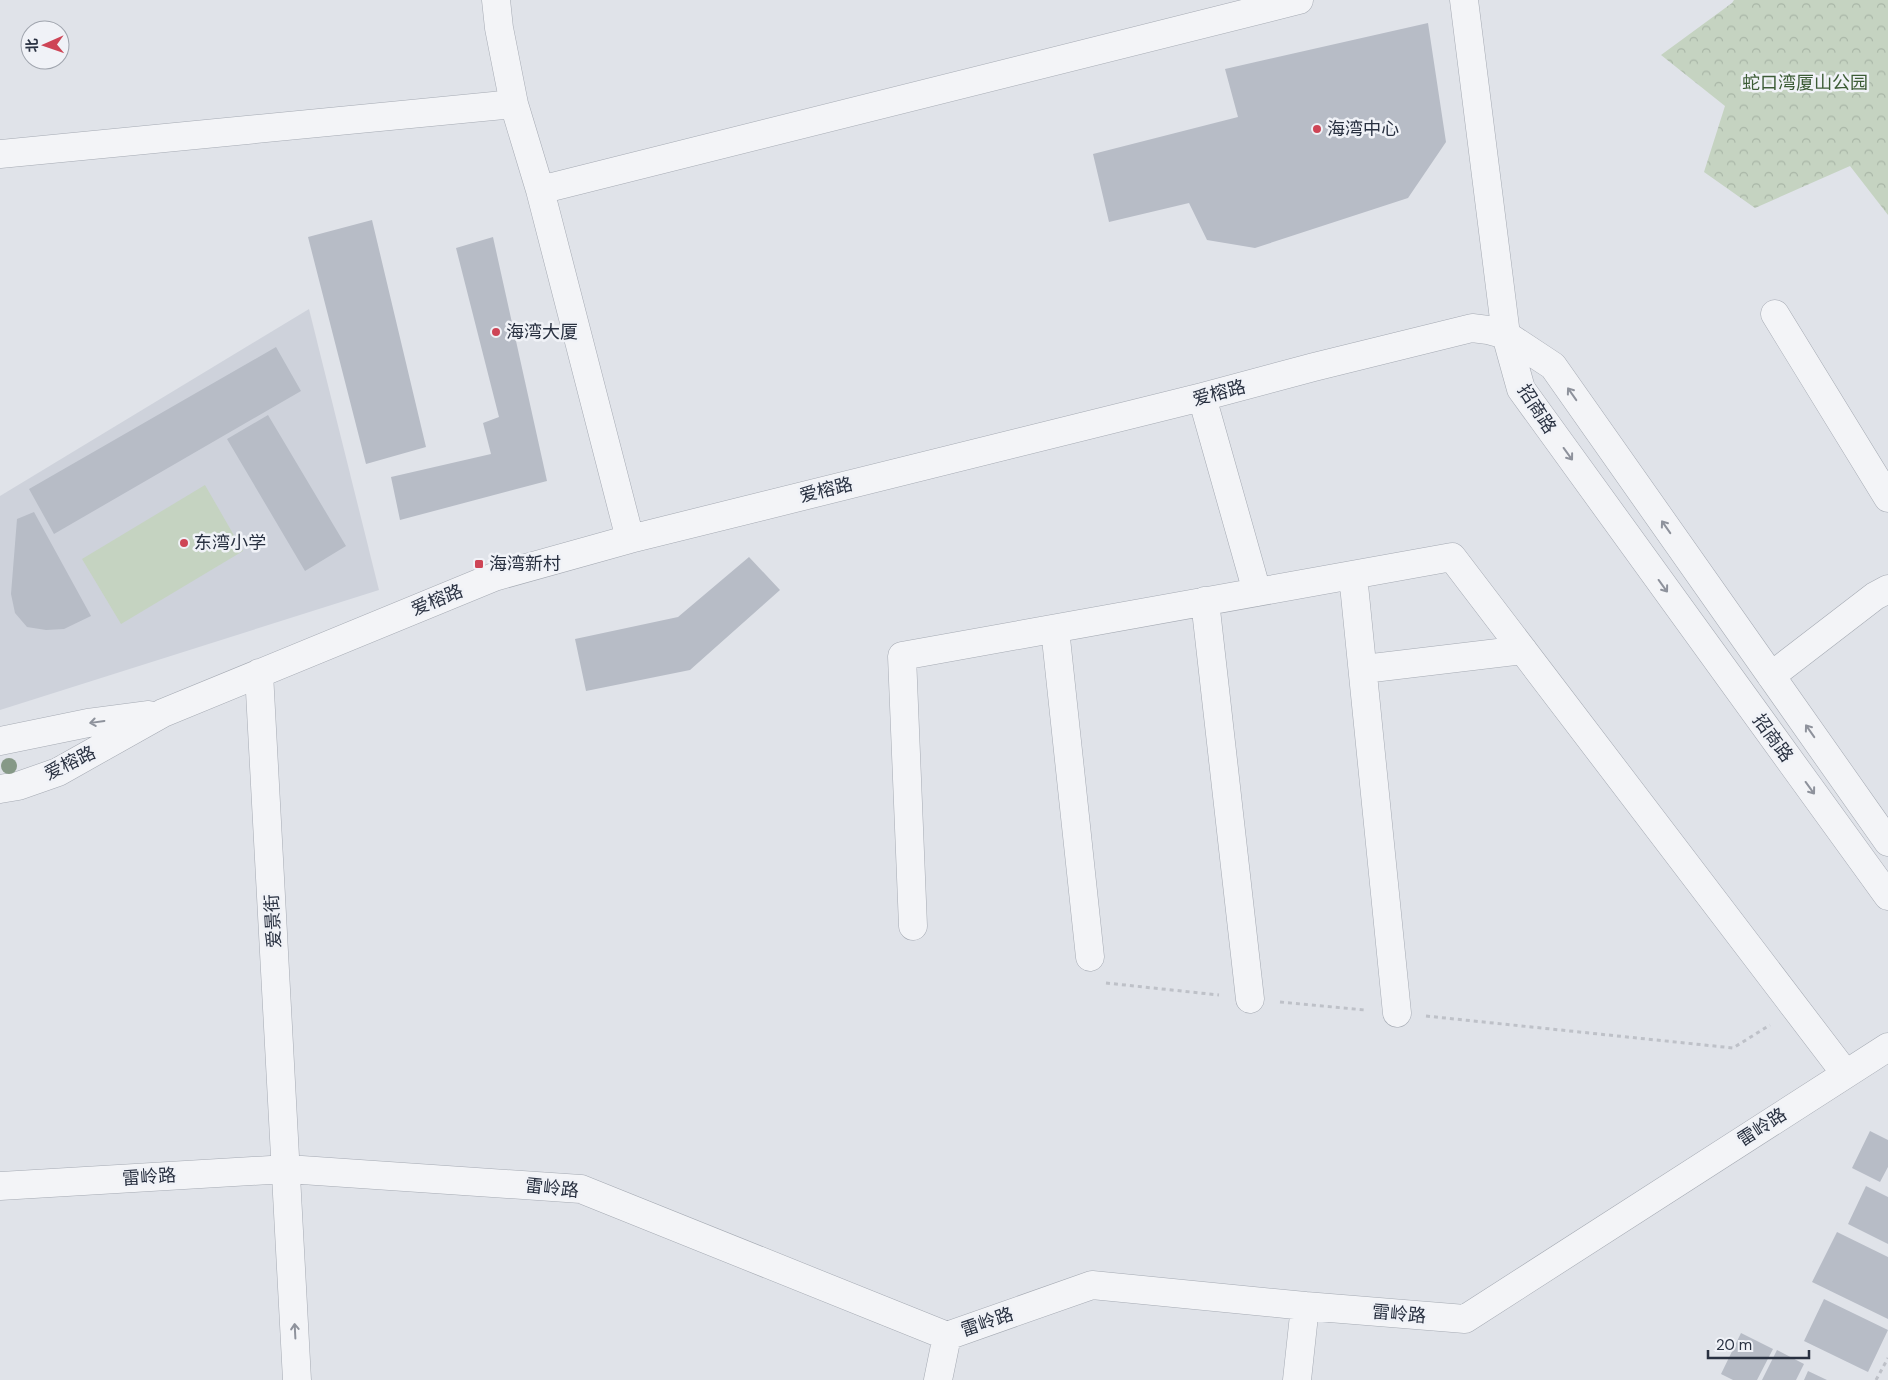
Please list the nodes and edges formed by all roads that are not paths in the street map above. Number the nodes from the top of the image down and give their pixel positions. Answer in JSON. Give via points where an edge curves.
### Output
{"nodes":[{"id":1,"x":496,"y":0,"type":"edge"},
{"id":2,"x":1299,"y":0,"type":"edge"},
{"id":3,"x":1464,"y":0,"type":"edge"},
{"id":4,"x":514,"y":104,"type":"junction"},
{"id":5,"x":0,"y":154,"type":"edge"},
{"id":6,"x":540,"y":190,"type":"junction"},
{"id":7,"x":1775,"y":314,"type":"dead end"},
{"id":8,"x":1506,"y":335,"type":"junction"},
{"id":9,"x":1202,"y":397,"type":"junction"},
{"id":10,"x":1888,"y":498,"type":"edge"},
{"id":11,"x":630,"y":539,"type":"junction"},
{"id":12,"x":1354,"y":575,"type":"junction"},
{"id":13,"x":1257,"y":592,"type":"junction"},
{"id":14,"x":1884,"y":596,"type":"edge"},
{"id":15,"x":1206,"y":601,"type":"junction"},
{"id":16,"x":1055,"y":628,"type":"junction"},
{"id":17,"x":1523,"y":650,"type":"junction"},
{"id":18,"x":1364,"y":669,"type":"junction"},
{"id":19,"x":260,"y":673,"type":"junction"},
{"id":20,"x":1770,"y":676,"type":"junction"},
{"id":21,"x":162,"y":713,"type":"junction"},
{"id":22,"x":0,"y":741,"type":"edge"},
{"id":23,"x":0,"y":789,"type":"edge"},
{"id":24,"x":1888,"y":842,"type":"edge"},
{"id":25,"x":1888,"y":896,"type":"edge"},
{"id":26,"x":913,"y":926,"type":"dead end"},
{"id":27,"x":1090,"y":957,"type":"road end"},
{"id":28,"x":1250,"y":999,"type":"road end"},
{"id":29,"x":1397,"y":1013,"type":"road end"},
{"id":30,"x":1888,"y":1047,"type":"edge"},
{"id":31,"x":1845,"y":1073,"type":"junction"},
{"id":32,"x":287,"y":1169,"type":"junction"},
{"id":33,"x":0,"y":1186,"type":"edge"},
{"id":34,"x":1305,"y":1306,"type":"junction"},
{"id":35,"x":947,"y":1336,"type":"junction"},
{"id":36,"x":297,"y":1380,"type":"edge"},
{"id":37,"x":938,"y":1380,"type":"edge"},
{"id":38,"x":1297,"y":1380,"type":"edge"}],
"edges":[{"from":1,"to":4,"type":"street"},
{"from":2,"to":6,"type":"street"},
{"from":3,"to":8,"type":"street"},
{"from":4,"to":5,"type":"street"},
{"from":4,"to":6,"type":"street"},
{"from":6,"to":11,"type":"street"},
{"from":7,"to":10,"type":"street"},
{"from":8,"to":9,"type":"street","name":"爱榕路","via":[[1472,328]]},
{"from":20,"to":8,"type":"street","name":"招商路","one_way":true,"via":[[1553,366]]},
{"from":8,"to":25,"type":"street","name":"招商路","one_way":true,"via":[[1521,389]]},
{"from":9,"to":11,"type":"street","name":"爱榕路"},
{"from":9,"to":13,"type":"street"},
{"from":11,"to":19,"type":"street","name":"爱榕路","via":[[494,576]]},
{"from":12,"to":13,"type":"street"},
{"from":12,"to":17,"type":"street","via":[[1452,557]]},
{"from":12,"to":18,"type":"street"},
{"from":13,"to":15,"type":"street"},
{"from":14,"to":20,"type":"street"},
{"from":15,"to":16,"type":"street"},
{"from":15,"to":28,"type":"street"},
{"from":16,"to":26,"type":"street","via":[[902,656]]},
{"from":16,"to":27,"type":"street"},
{"from":17,"to":18,"type":"street"},
{"from":17,"to":31,"type":"street"},
{"from":18,"to":29,"type":"street"},
{"from":19,"to":21,"type":"street","name":"爱榕路"},
{"from":19,"to":32,"type":"street","name":"爱景街"},
{"from":24,"to":20,"type":"street","name":"招商路","one_way":true},
{"from":21,"to":22,"type":"street","name":"爱榕路","one_way":true,"via":[[88,723]]},
{"from":21,"to":23,"type":"street","name":"爱榕路","via":[[58,772]]},
{"from":30,"to":31,"type":"street","name":"雷岭路"},
{"from":31,"to":34,"type":"street","name":"雷岭路","via":[[1465,1319]]},
{"from":32,"to":33,"type":"street","name":"雷岭路"},
{"from":32,"to":35,"type":"street","name":"雷岭路","via":[[582,1189]]},
{"from":36,"to":32,"type":"street","name":"爱景街","one_way":true},
{"from":34,"to":35,"type":"street","name":"雷岭路","via":[[1092,1285]]},
{"from":34,"to":38,"type":"street"},
{"from":35,"to":37,"type":"street"}]}
